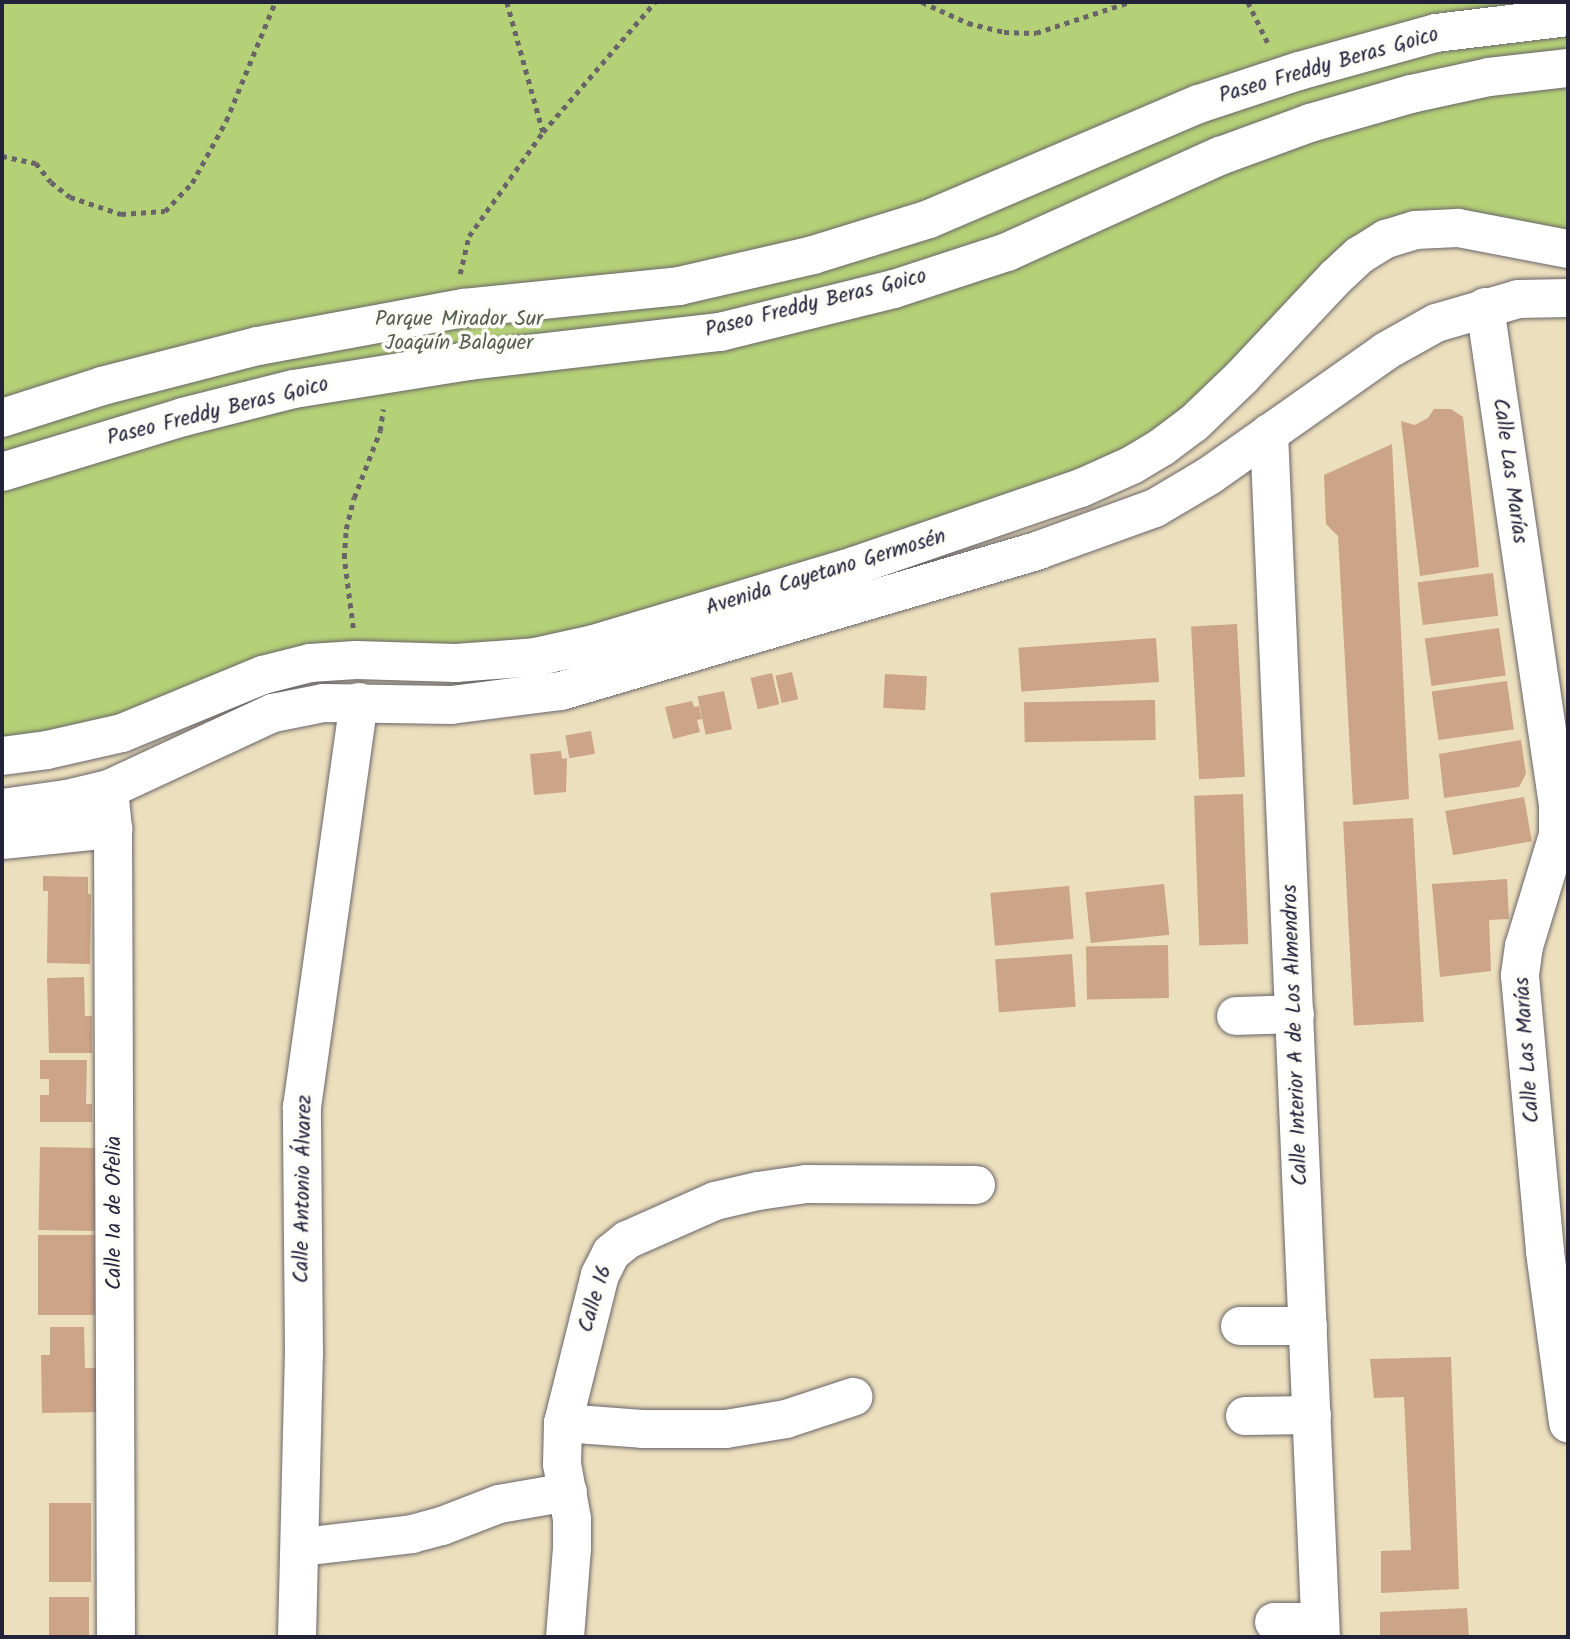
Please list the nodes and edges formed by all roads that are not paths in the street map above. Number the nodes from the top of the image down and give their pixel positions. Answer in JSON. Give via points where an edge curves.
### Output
{"nodes":[{"id":1,"x":1568,"y":17,"type":"edge"},
{"id":2,"x":1568,"y":68,"type":"edge"},
{"id":3,"x":1568,"y":248,"type":"edge"},
{"id":4,"x":1568,"y":298,"type":"edge"},
{"id":5,"x":1485,"y":307,"type":"junction"},
{"id":6,"x":464,"y":308,"type":"junction"},
{"id":7,"x":470,"y":362,"type":"junction"},
{"id":8,"x":2,"y":418,"type":"edge"},
{"id":9,"x":1269,"y":433,"type":"junction"},
{"id":10,"x":2,"y":472,"type":"edge"},
{"id":11,"x":359,"y":702,"type":"junction"},
{"id":12,"x":2,"y":756,"type":"edge"},
{"id":13,"x":109,"y":789,"type":"junction"},
{"id":14,"x":2,"y":808,"type":"edge"},
{"id":15,"x":113,"y":829,"type":"junction"},
{"id":16,"x":2,"y":840,"type":"edge"},
{"id":17,"x":1295,"y":1014,"type":"junction"},
{"id":18,"x":1236,"y":1016,"type":"dead end"},
{"id":19,"x":976,"y":1185,"type":"dead end"},
{"id":20,"x":1240,"y":1326,"type":"dead end"},
{"id":21,"x":1308,"y":1326,"type":"junction"},
{"id":22,"x":853,"y":1397,"type":"dead end"},
{"id":23,"x":1312,"y":1415,"type":"junction"},
{"id":24,"x":1245,"y":1416,"type":"dead end"},
{"id":25,"x":563,"y":1423,"type":"junction"},
{"id":26,"x":1568,"y":1423,"type":"edge"},
{"id":27,"x":568,"y":1492,"type":"junction"},
{"id":28,"x":302,"y":1547,"type":"junction"},
{"id":29,"x":1274,"y":1622,"type":"dead end"},
{"id":30,"x":1321,"y":1630,"type":"edge"},
{"id":31,"x":116,"y":1637,"type":"edge"},
{"id":32,"x":297,"y":1637,"type":"edge"},
{"id":33,"x":565,"y":1637,"type":"edge"}],
"edges":[{"from":1,"to":6,"type":"street","name":"Paseo Freddy Beras Goico","via":[[1436,33],[1299,71],[1199,104],[929,219],[813,255],[679,286]]},
{"from":2,"to":7,"type":"street","name":"Paseo Freddy Beras Goico","via":[[1500,75],[1310,123],[1220,156],[1007,252],[894,289],[720,332]]},
{"from":3,"to":12,"type":"street","name":"Avenida Cayetano Germosén","via":[[1458,228],[1415,230],[1387,239],[1336,277],[1193,424],[1132,465],[1038,505],[854,566],[594,644],[506,661],[310,663],[263,675],[122,733]]},
{"from":4,"to":5,"type":"street","name":"Avenida Cayetano Germosén","via":[[1518,299]]},
{"from":5,"to":9,"type":"street","name":"Avenida Cayetano Germosén","via":[[1436,323],[1386,351]]},
{"from":5,"to":26,"type":"street","name":"Calle Las Marías","via":[[1558,805],[1558,835],[1524,946],[1520,976],[1545,1251]]},
{"from":6,"to":7,"type":"street"},
{"from":6,"to":8,"type":"street","name":"Paseo Freddy Beras Goico","via":[[258,346]]},
{"from":7,"to":10,"type":"street","name":"Paseo Freddy Beras Goico","via":[[294,389]]},
{"from":9,"to":11,"type":"street","name":"Avenida Cayetano Germosén","via":[[1154,508],[1039,550],[561,691],[451,705]]},
{"from":9,"to":17,"type":"street","name":"Calle Interior A de Los Almendros"},
{"from":11,"to":13,"type":"street","name":"Avenida Cayetano Germosén","via":[[323,703],[273,713]]},
{"from":11,"to":28,"type":"street","name":"Calle Antonio Álvarez","via":[[302,1107]]},
{"from":13,"to":14,"type":"street","name":"Avenida Cayetano Germosén"},
{"from":13,"to":15,"type":"street","name":"Calle 1a de Ofelia"},
{"from":15,"to":16,"type":"street"},
{"from":15,"to":31,"type":"street","name":"Calle 1a de Ofelia"},
{"from":17,"to":18,"type":"street"},
{"from":17,"to":21,"type":"street","name":"Calle Interior A de Los Almendros"},
{"from":19,"to":25,"type":"street","name":"Calle 16","via":[[806,1184],[758,1191],[715,1201],[627,1240],[611,1252],[600,1275]]},
{"from":20,"to":21,"type":"street"},
{"from":21,"to":23,"type":"street","name":"Calle Interior A de Los Almendros"},
{"from":22,"to":25,"type":"street","via":[[786,1419],[726,1429]]},
{"from":23,"to":24,"type":"street"},
{"from":23,"to":30,"type":"street","name":"Calle Interior A de Los Almendros"},
{"from":25,"to":27,"type":"street","name":"Calle 16","via":[[562,1464]]},
{"from":27,"to":28,"type":"street","via":[[499,1504],[412,1534]]},
{"from":27,"to":33,"type":"street","name":"Calle 16","via":[[572,1548]]},
{"from":28,"to":32,"type":"street","name":"Calle Antonio Álvarez"},
{"from":29,"to":30,"type":"street"}]}
